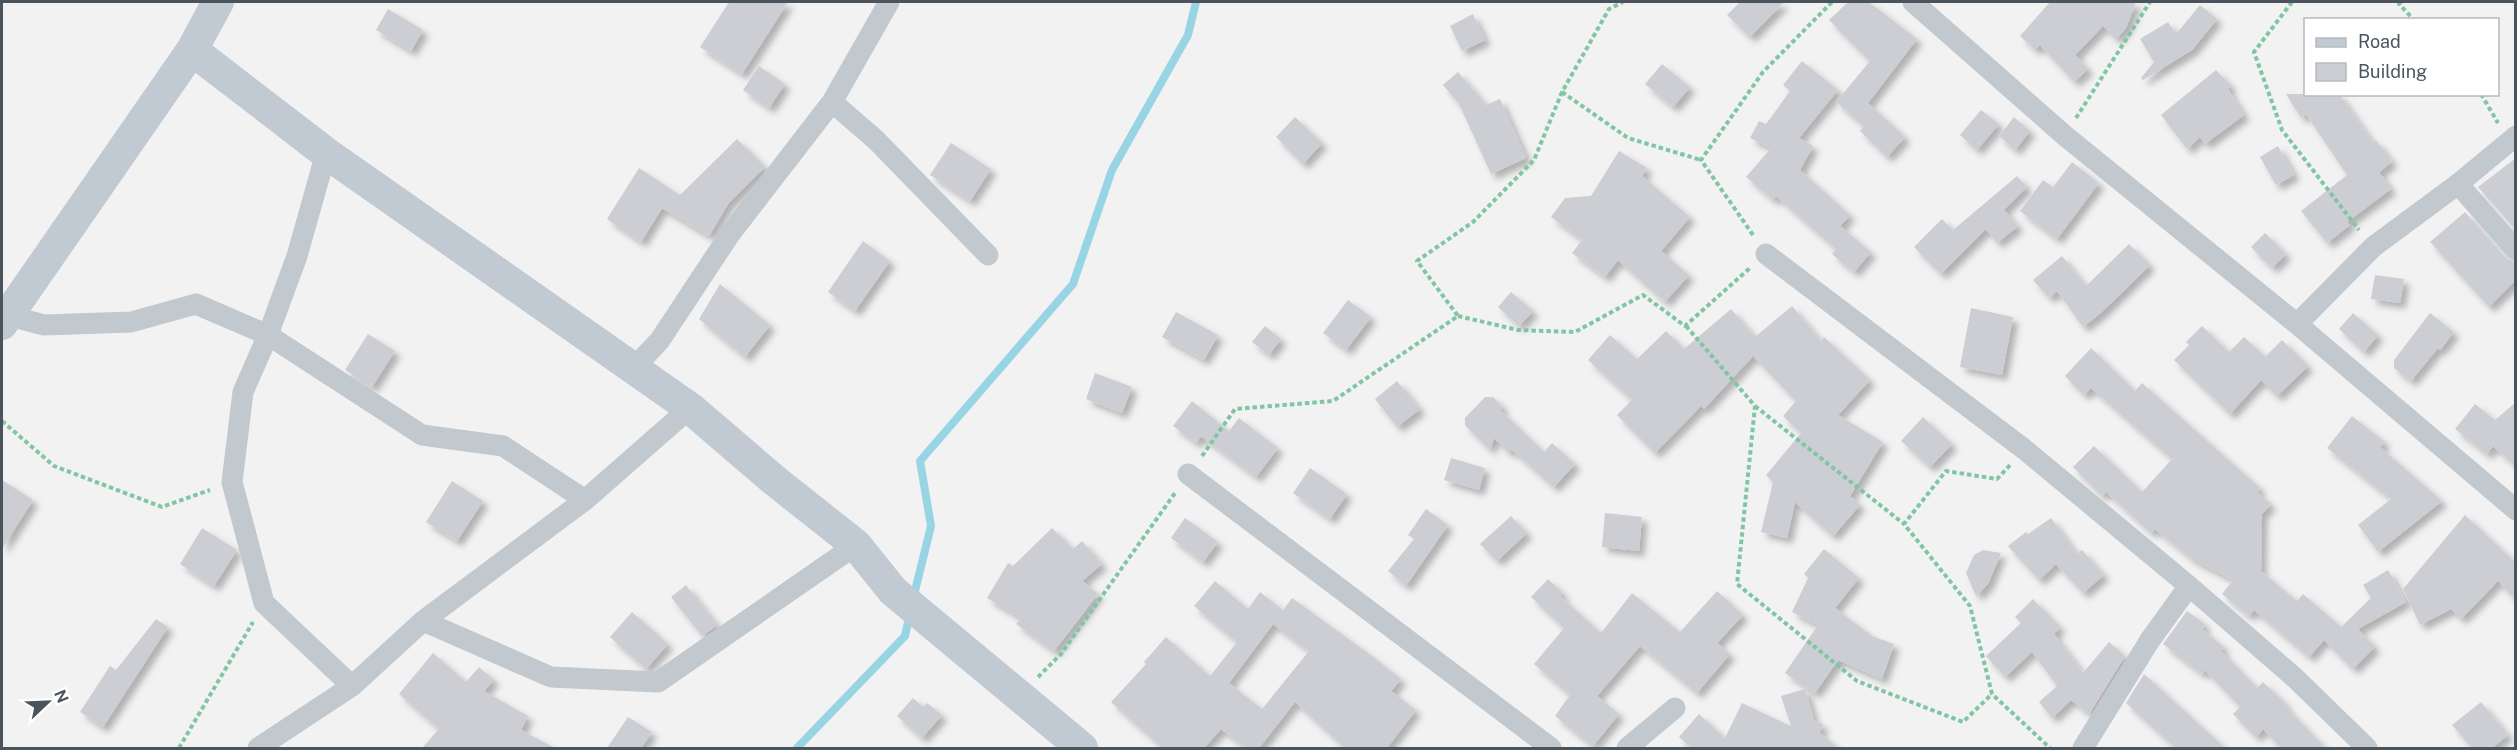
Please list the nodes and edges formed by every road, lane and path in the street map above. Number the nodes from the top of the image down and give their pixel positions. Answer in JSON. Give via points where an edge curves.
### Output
{"nodes":[{"id":1,"x":218,"y":2,"type":"edge"},
{"id":2,"x":889,"y":2,"type":"edge"},
{"id":3,"x":1623,"y":2,"type":"edge"},
{"id":4,"x":1832,"y":2,"type":"edge"},
{"id":5,"x":1913,"y":2,"type":"edge"},
{"id":6,"x":2150,"y":2,"type":"edge"},
{"id":7,"x":2292,"y":2,"type":"edge"},
{"id":8,"x":2399,"y":2,"type":"edge"},
{"id":9,"x":2412,"y":18,"type":"edge"},
{"id":10,"x":192,"y":50,"type":"junction"},
{"id":11,"x":1562,"y":92,"type":"junction"},
{"id":12,"x":2482,"y":96,"type":"edge"},
{"id":13,"x":832,"y":102,"type":"junction"},
{"id":14,"x":2064,"y":135,"type":"junction"},
{"id":15,"x":2512,"y":139,"type":"edge"},
{"id":16,"x":326,"y":153,"type":"junction"},
{"id":17,"x":1701,"y":160,"type":"junction"},
{"id":18,"x":2458,"y":184,"type":"junction"},
{"id":19,"x":2373,"y":247,"type":"junction"},
{"id":20,"x":2516,"y":250,"type":"edge"},
{"id":21,"x":1766,"y":254,"type":"junction"},
{"id":22,"x":988,"y":255,"type":"dead end"},
{"id":23,"x":1458,"y":316,"type":"junction"},
{"id":24,"x":3,"y":318,"type":"edge"},
{"id":25,"x":2297,"y":324,"type":"junction"},
{"id":26,"x":1685,"y":326,"type":"junction"},
{"id":27,"x":267,"y":335,"type":"junction"},
{"id":28,"x":633,"y":369,"type":"junction"},
{"id":29,"x":1755,"y":406,"type":"junction"},
{"id":30,"x":690,"y":408,"type":"junction"},
{"id":31,"x":2,"y":421,"type":"edge"},
{"id":32,"x":2024,"y":449,"type":"junction"},
{"id":33,"x":1188,"y":474,"type":"junction"},
{"id":34,"x":232,"y":482,"type":"junction"},
{"id":35,"x":585,"y":500,"type":"junction"},
{"id":36,"x":2516,"y":510,"type":"edge"},
{"id":37,"x":1904,"y":524,"type":"junction"},
{"id":38,"x":856,"y":545,"type":"junction"},
{"id":39,"x":2189,"y":586,"type":"junction"},
{"id":40,"x":264,"y":603,"type":"junction"},
{"id":41,"x":423,"y":621,"type":"junction"},
{"id":42,"x":352,"y":686,"type":"junction"},
{"id":43,"x":1992,"y":694,"type":"junction"},
{"id":44,"x":1017,"y":696,"type":"junction"},
{"id":45,"x":1675,"y":708,"type":"dead end"},
{"id":46,"x":179,"y":748,"type":"edge"},
{"id":47,"x":258,"y":748,"type":"edge"},
{"id":48,"x":1082,"y":748,"type":"edge"},
{"id":49,"x":1551,"y":748,"type":"edge"},
{"id":50,"x":1627,"y":748,"type":"edge"},
{"id":51,"x":2050,"y":748,"type":"edge"},
{"id":52,"x":2083,"y":748,"type":"edge"},
{"id":53,"x":2367,"y":748,"type":"edge"}],
"edges":[{"from":1,"to":10,"type":"street"},
{"from":2,"to":13,"type":"street"},
{"from":3,"to":11,"type":"path","via":[[1609,9]]},
{"from":4,"to":17,"type":"path","via":[[1763,72]]},
{"from":5,"to":14,"type":"street"},
{"from":6,"to":14,"type":"path"},
{"from":7,"to":19,"type":"path","via":[[2254,52],[2282,130]]},
{"from":8,"to":9,"type":"path"},
{"from":10,"to":16,"type":"street"},
{"from":10,"to":24,"type":"street"},
{"from":11,"to":17,"type":"path","via":[[1628,138]]},
{"from":11,"to":23,"type":"path","via":[[1534,160],[1473,222],[1417,261]]},
{"from":12,"to":15,"type":"path"},
{"from":13,"to":22,"type":"street","via":[[876,140]]},
{"from":13,"to":28,"type":"street","via":[[730,234],[660,340]]},
{"from":14,"to":25,"type":"street"},
{"from":15,"to":18,"type":"street"},
{"from":16,"to":27,"type":"street","via":[[297,256]]},
{"from":16,"to":28,"type":"street"},
{"from":17,"to":21,"type":"path"},
{"from":18,"to":19,"type":"street"},
{"from":18,"to":20,"type":"street"},
{"from":19,"to":25,"type":"street"},
{"from":21,"to":26,"type":"path"},
{"from":21,"to":32,"type":"street"},
{"from":23,"to":26,"type":"path","via":[[1518,330],[1575,332],[1643,295]]},
{"from":23,"to":33,"type":"path","via":[[1333,401],[1235,409]]},
{"from":24,"to":27,"type":"street","via":[[44,325],[131,322],[196,304]]},
{"from":25,"to":36,"type":"street"},
{"from":26,"to":29,"type":"path"},
{"from":27,"to":34,"type":"street","via":[[243,392]]},
{"from":27,"to":35,"type":"street","via":[[422,435],[503,446]]},
{"from":28,"to":30,"type":"street"},
{"from":29,"to":37,"type":"path"},
{"from":29,"to":43,"type":"path","via":[[1737,584],[1857,681],[1963,722]]},
{"from":30,"to":35,"type":"street"},
{"from":30,"to":38,"type":"street"},
{"from":31,"to":34,"type":"path","via":[[54,466],[162,507]]},
{"from":32,"to":37,"type":"path","via":[[1997,479],[1946,471]]},
{"from":32,"to":39,"type":"street"},
{"from":33,"to":44,"type":"path","via":[[1061,654]]},
{"from":33,"to":49,"type":"street"},
{"from":34,"to":40,"type":"street"},
{"from":35,"to":41,"type":"street"},
{"from":37,"to":43,"type":"path","via":[[1970,606]]},
{"from":38,"to":41,"type":"street","via":[[658,682],[551,677]]},
{"from":38,"to":44,"type":"street","via":[[893,591]]},
{"from":39,"to":52,"type":"street","via":[[2150,640]]},
{"from":39,"to":53,"type":"street","via":[[2294,677]]},
{"from":40,"to":42,"type":"street"},
{"from":40,"to":46,"type":"path"},
{"from":41,"to":42,"type":"street"},
{"from":42,"to":47,"type":"street"},
{"from":43,"to":51,"type":"path"},
{"from":44,"to":48,"type":"street"},
{"from":45,"to":50,"type":"street"}]}
